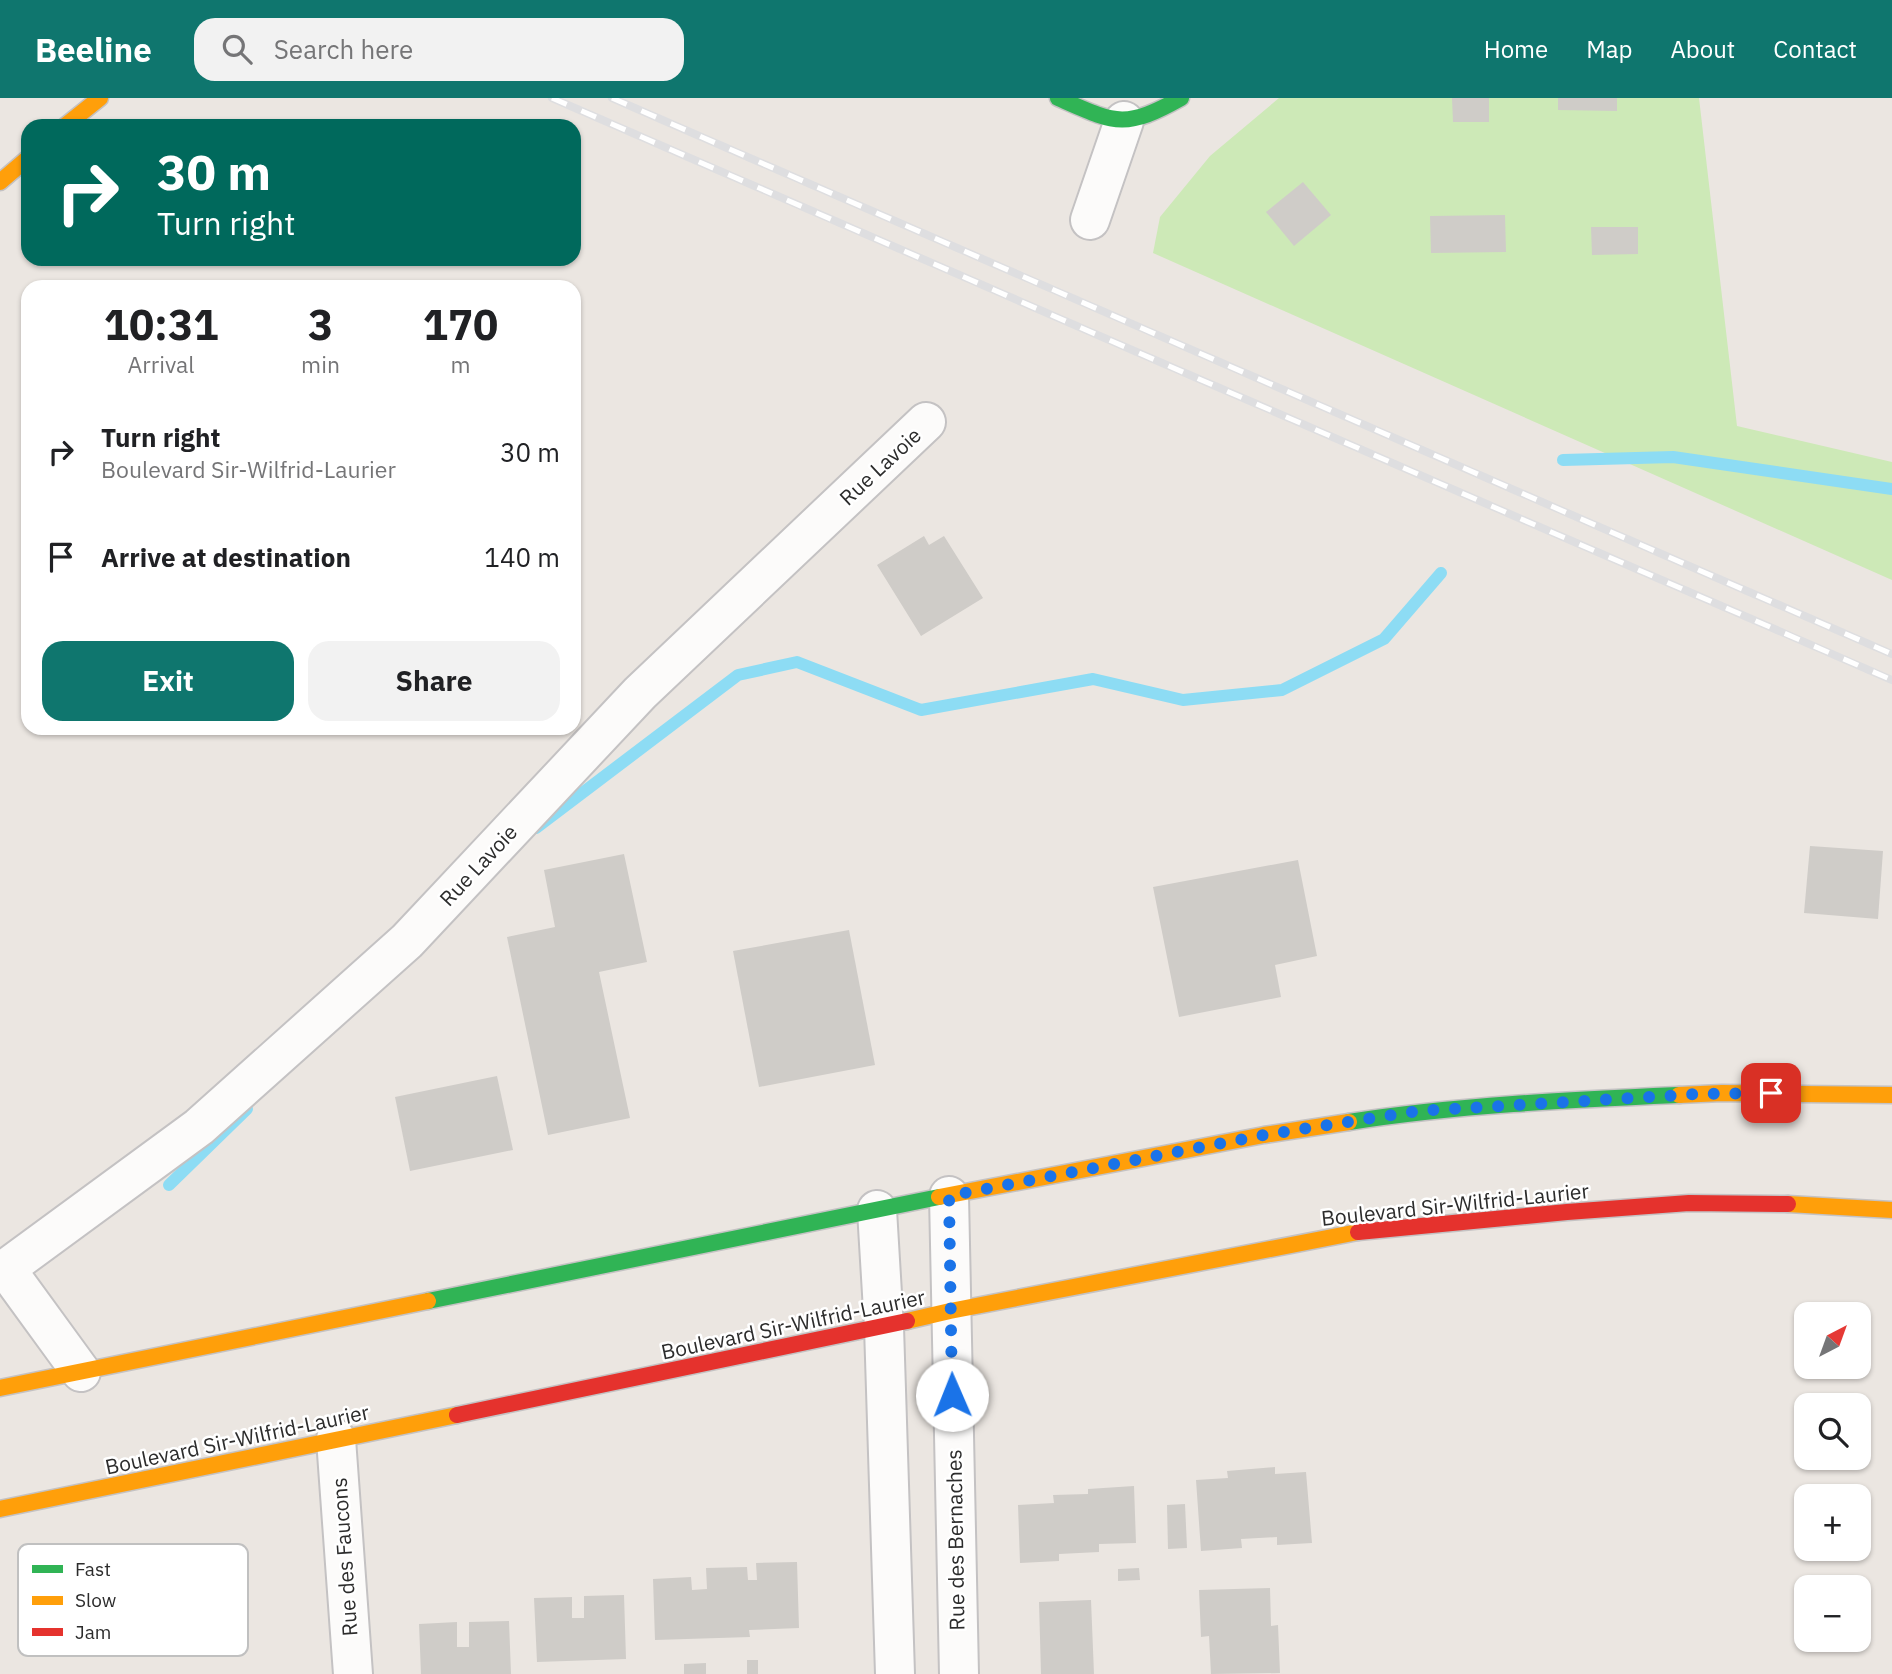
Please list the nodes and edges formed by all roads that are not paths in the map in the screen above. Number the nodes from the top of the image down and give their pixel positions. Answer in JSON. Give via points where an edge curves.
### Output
{"nodes":[{"id":1,"x":100,"y":98,"type":"edge"},
{"id":2,"x":1058,"y":98,"type":"edge"},
{"id":3,"x":1181,"y":98,"type":"edge"},
{"id":4,"x":74,"y":119,"type":"edge"},
{"id":5,"x":1124,"y":121,"type":"junction"},
{"id":6,"x":21,"y":164,"type":"edge"},
{"id":7,"x":0,"y":182,"type":"edge"},
{"id":8,"x":1090,"y":220,"type":"dead end"},
{"id":9,"x":926,"y":422,"type":"dead end"},
{"id":10,"x":1892,"y":1095,"type":"edge"},
{"id":11,"x":949,"y":1196,"type":"junction"},
{"id":12,"x":877,"y":1210,"type":"junction"},
{"id":13,"x":1892,"y":1210,"type":"edge"},
{"id":14,"x":3,"y":1271,"type":"edge"},
{"id":15,"x":950,"y":1311,"type":"junction"},
{"id":16,"x":884,"y":1327,"type":"junction"},
{"id":17,"x":81,"y":1372,"type":"junction"},
{"id":18,"x":0,"y":1388,"type":"edge"},
{"id":19,"x":336,"y":1439,"type":"junction"},
{"id":20,"x":0,"y":1509,"type":"edge"},
{"id":21,"x":353,"y":1674,"type":"edge"},
{"id":22,"x":895,"y":1674,"type":"edge"},
{"id":23,"x":959,"y":1674,"type":"edge"}],
"edges":[{"from":1,"to":4,"type":"main road"},
{"from":2,"to":5,"type":"main road"},
{"from":3,"to":5,"type":"main road","via":[[1161,110]]},
{"from":5,"to":8,"type":"street"},
{"from":6,"to":7,"type":"main road"},
{"from":9,"to":14,"type":"street","name":"Rue Lavoie","via":[[640,693],[407,941],[199,1127]]},
{"from":10,"to":11,"type":"main road","via":[[1722,1093],[1418,1111],[1264,1135]]},
{"from":11,"to":12,"type":"main road"},
{"from":11,"to":15,"type":"street","name":"Rue des Bernaches"},
{"from":12,"to":16,"type":"street"},
{"from":12,"to":17,"type":"main road"},
{"from":13,"to":15,"type":"main road","name":"Boulevard Sir-Wilfrid-Laurier","via":[[1689,1203],[1364,1231]]},
{"from":14,"to":17,"type":"street"},
{"from":15,"to":16,"type":"main road","name":"Boulevard Sir-Wilfrid-Laurier"},
{"from":15,"to":23,"type":"street","name":"Rue des Bernaches"},
{"from":16,"to":19,"type":"main road","name":"Boulevard Sir-Wilfrid-Laurier"},
{"from":16,"to":22,"type":"street"},
{"from":17,"to":18,"type":"main road"},
{"from":19,"to":20,"type":"main road","name":"Boulevard Sir-Wilfrid-Laurier"},
{"from":19,"to":21,"type":"street","name":"Rue des Faucons"}]}
